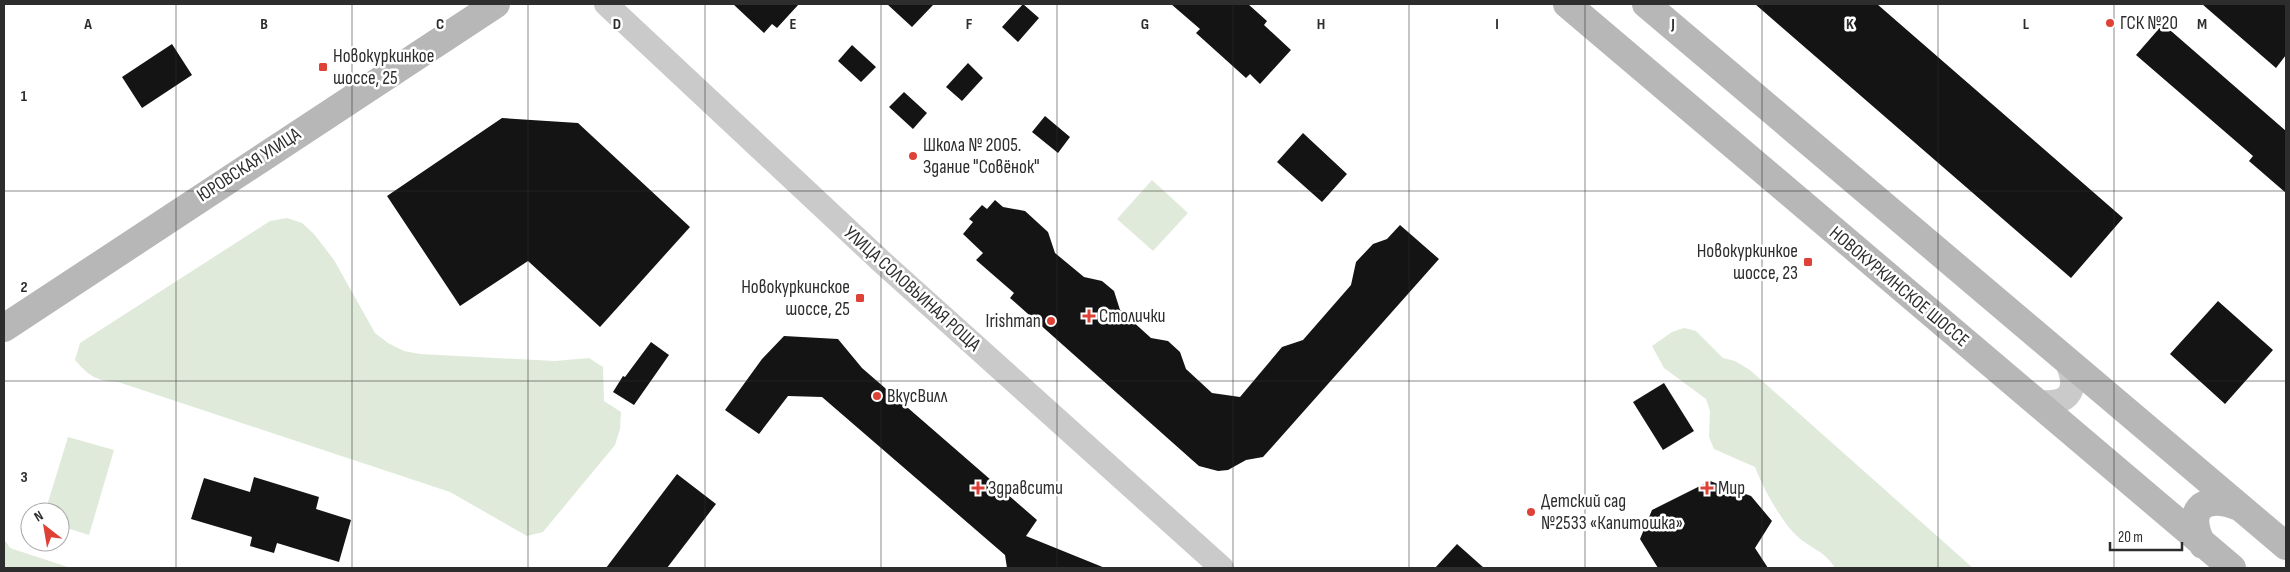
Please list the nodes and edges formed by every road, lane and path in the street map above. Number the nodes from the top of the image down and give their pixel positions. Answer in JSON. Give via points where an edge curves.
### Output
{"nodes":[{"id":1,"x":496,"y":4,"type":"edge"},
{"id":2,"x":606,"y":4,"type":"edge"},
{"id":3,"x":1567,"y":4,"type":"edge"},
{"id":4,"x":1646,"y":4,"type":"edge"},
{"id":5,"x":4,"y":328,"type":"edge"},
{"id":6,"x":2066,"y":361,"type":"junction"},
{"id":7,"x":2034,"y":401,"type":"junction"},
{"id":8,"x":2236,"y":506,"type":"junction"},
{"id":9,"x":2203,"y":544,"type":"junction"},
{"id":10,"x":2286,"y":546,"type":"edge"},
{"id":11,"x":1222,"y":568,"type":"edge"},
{"id":12,"x":2232,"y":568,"type":"edge"}],
"edges":[{"from":1,"to":5,"type":"main road","name":"ЮРОВСКАЯ УЛИЦА"},
{"from":2,"to":11,"type":"street","name":"УЛИЦА СОЛОВЬИНАЯ РОЩА","via":[[883,263]]},
{"from":3,"to":7,"type":"main road","name":"НОВОКУРКИНСКОЕ ШОССЕ"},
{"from":4,"to":6,"type":"main road"},
{"from":6,"to":7,"type":"street","via":[[2072,374],[2073,386],[2069,396],[2049,404]]},
{"from":6,"to":8,"type":"main road"},
{"from":7,"to":9,"type":"main road","name":"НОВОКУРКИНСКОЕ ШОССЕ"},
{"from":8,"to":9,"type":"main road","via":[[2212,500],[2196,514],[2196,533]]},
{"from":8,"to":10,"type":"main road"},
{"from":9,"to":12,"type":"main road","name":"НОВОКУРКИНСКОЕ ШОССЕ"}]}
